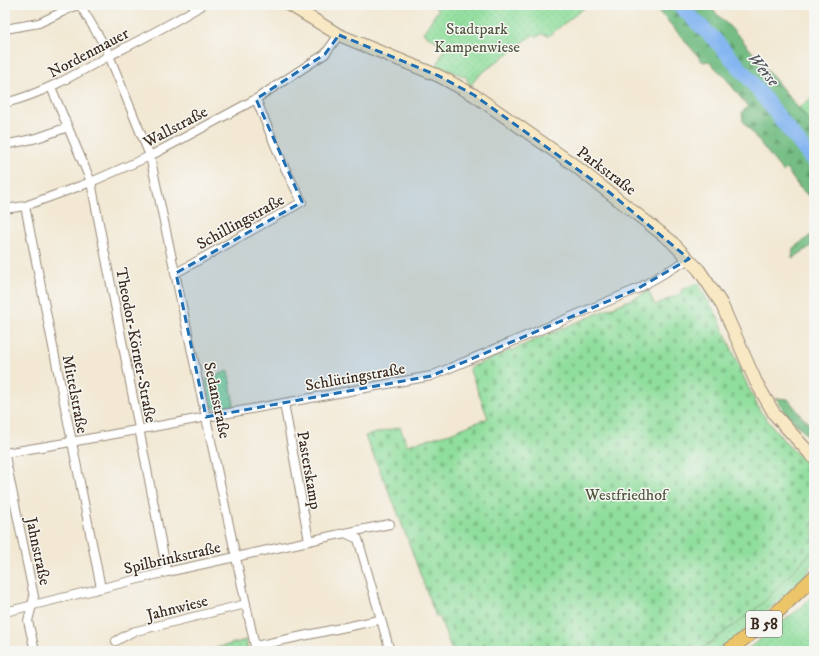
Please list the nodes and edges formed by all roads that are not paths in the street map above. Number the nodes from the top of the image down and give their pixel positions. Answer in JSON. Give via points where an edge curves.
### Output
{"nodes":[{"id":1,"x":79,"y":5,"type":"edge"},
{"id":2,"x":202,"y":5,"type":"edge"},
{"id":3,"x":290,"y":5,"type":"edge"},
{"id":4,"x":5,"y":29,"type":"edge"},
{"id":5,"x":339,"y":35,"type":"junction"},
{"id":6,"x":110,"y":56,"type":"junction"},
{"id":7,"x":51,"y":87,"type":"junction"},
{"id":8,"x":256,"y":99,"type":"junction"},
{"id":9,"x":5,"y":103,"type":"edge"},
{"id":10,"x":68,"y":127,"type":"junction"},
{"id":11,"x":5,"y":145,"type":"edge"},
{"id":12,"x":150,"y":156,"type":"junction"},
{"id":13,"x":91,"y":182,"type":"junction"},
{"id":14,"x":25,"y":206,"type":"junction"},
{"id":15,"x":5,"y":209,"type":"edge"},
{"id":16,"x":689,"y":259,"type":"junction"},
{"id":17,"x":176,"y":273,"type":"junction"},
{"id":18,"x":284,"y":403,"type":"junction"},
{"id":19,"x":206,"y":417,"type":"junction"},
{"id":20,"x":140,"y":429,"type":"junction"},
{"id":21,"x":71,"y":442,"type":"junction"},
{"id":22,"x":5,"y":453,"type":"edge"},
{"id":23,"x":5,"y":456,"type":"edge"},
{"id":24,"x":814,"y":458,"type":"edge"},
{"id":25,"x":390,"y":524,"type":"dead end"},
{"id":26,"x":346,"y":533,"type":"junction"},
{"id":27,"x":309,"y":541,"type":"junction"},
{"id":28,"x":237,"y":557,"type":"junction"},
{"id":29,"x":167,"y":572,"type":"junction"},
{"id":30,"x":814,"y":577,"type":"edge"},
{"id":31,"x":101,"y":588,"type":"junction"},
{"id":32,"x":246,"y":604,"type":"junction"},
{"id":33,"x":31,"y":606,"type":"junction"},
{"id":34,"x":5,"y":612,"type":"edge"},
{"id":35,"x":379,"y":620,"type":"junction"},
{"id":36,"x":116,"y":641,"type":"dead end"},
{"id":37,"x":256,"y":648,"type":"edge"},
{"id":38,"x":35,"y":651,"type":"edge"},
{"id":39,"x":390,"y":651,"type":"edge"},
{"id":40,"x":728,"y":651,"type":"edge"}],
"edges":[{"from":1,"to":4,"type":"street","via":[[39,23]]},
{"from":1,"to":6,"type":"street","name":"Sedanstraße"},
{"from":2,"to":6,"type":"street","name":"Nordenmauer"},
{"from":3,"to":5,"type":"street","name":"Parkstraße"},
{"from":5,"to":8,"type":"street","name":"Wallstraße","via":[[325,54]]},
{"from":5,"to":16,"type":"street","name":"Parkstraße","via":[[439,76],[474,95],[604,187],[667,237]]},
{"from":6,"to":7,"type":"street","name":"Nordenmauer"},
{"from":6,"to":12,"type":"street","name":"Sedanstraße"},
{"from":7,"to":9,"type":"street","name":"Nordenmauer"},
{"from":7,"to":10,"type":"street","name":"Theodor-Körner-Straße"},
{"from":8,"to":12,"type":"street","name":"Wallstraße"},
{"from":8,"to":17,"type":"street","name":"Schillingstraße","via":[[302,202]]},
{"from":10,"to":11,"type":"street","via":[[38,138]]},
{"from":10,"to":13,"type":"street","name":"Theodor-Körner-Straße"},
{"from":12,"to":13,"type":"street","name":"Wallstraße"},
{"from":12,"to":17,"type":"street","name":"Sedanstraße"},
{"from":13,"to":14,"type":"street","name":"Wallstraße"},
{"from":13,"to":20,"type":"street","name":"Theodor-Körner-Straße"},
{"from":14,"to":15,"type":"street","name":"Wallstraße"},
{"from":14,"to":21,"type":"street","name":"Mittelstraße"},
{"from":16,"to":18,"type":"street","name":"Schlütingstraße","via":[[637,289],[431,376]]},
{"from":16,"to":24,"type":"street","name":"Parkstraße","via":[[721,303],[756,382],[775,415]]},
{"from":17,"to":19,"type":"street","name":"Sedanstraße"},
{"from":18,"to":19,"type":"street","name":"Schlütingstraße"},
{"from":18,"to":27,"type":"street","name":"Pasterskamp"},
{"from":19,"to":20,"type":"street","name":"Schlütingstraße"},
{"from":19,"to":28,"type":"street","name":"Sedanstraße"},
{"from":20,"to":21,"type":"street","name":"Schlütingstraße"},
{"from":20,"to":29,"type":"street","name":"Theodor-Körner-Straße"},
{"from":21,"to":22,"type":"street","name":"Schlütingstraße"},
{"from":21,"to":31,"type":"street","name":"Mittelstraße"},
{"from":23,"to":33,"type":"street","name":"Jahnstraße","via":[[34,597]]},
{"from":25,"to":26,"type":"street","name":"Spilbrinkstraße"},
{"from":26,"to":27,"type":"street","name":"Spilbrinkstraße"},
{"from":26,"to":35,"type":"street","via":[[358,539]]},
{"from":27,"to":28,"type":"street","name":"Spilbrinkstraße"},
{"from":28,"to":29,"type":"street","name":"Spilbrinkstraße"},
{"from":28,"to":32,"type":"street","name":"Sedanstraße"},
{"from":29,"to":31,"type":"street","name":"Spilbrinkstraße"},
{"from":30,"to":40,"type":"main road","number":"B 58","via":[[770,618]]},
{"from":31,"to":33,"type":"street","name":"Spilbrinkstraße"},
{"from":32,"to":36,"type":"street","name":"Jahnwiese","via":[[132,632]]},
{"from":32,"to":37,"type":"street","name":"Sedanstraße"},
{"from":33,"to":34,"type":"street","name":"Spilbrinkstraße"},
{"from":33,"to":38,"type":"street","name":"Jahnstraße","via":[[28,621]]},
{"from":35,"to":37,"type":"street"},
{"from":35,"to":39,"type":"street"}]}
